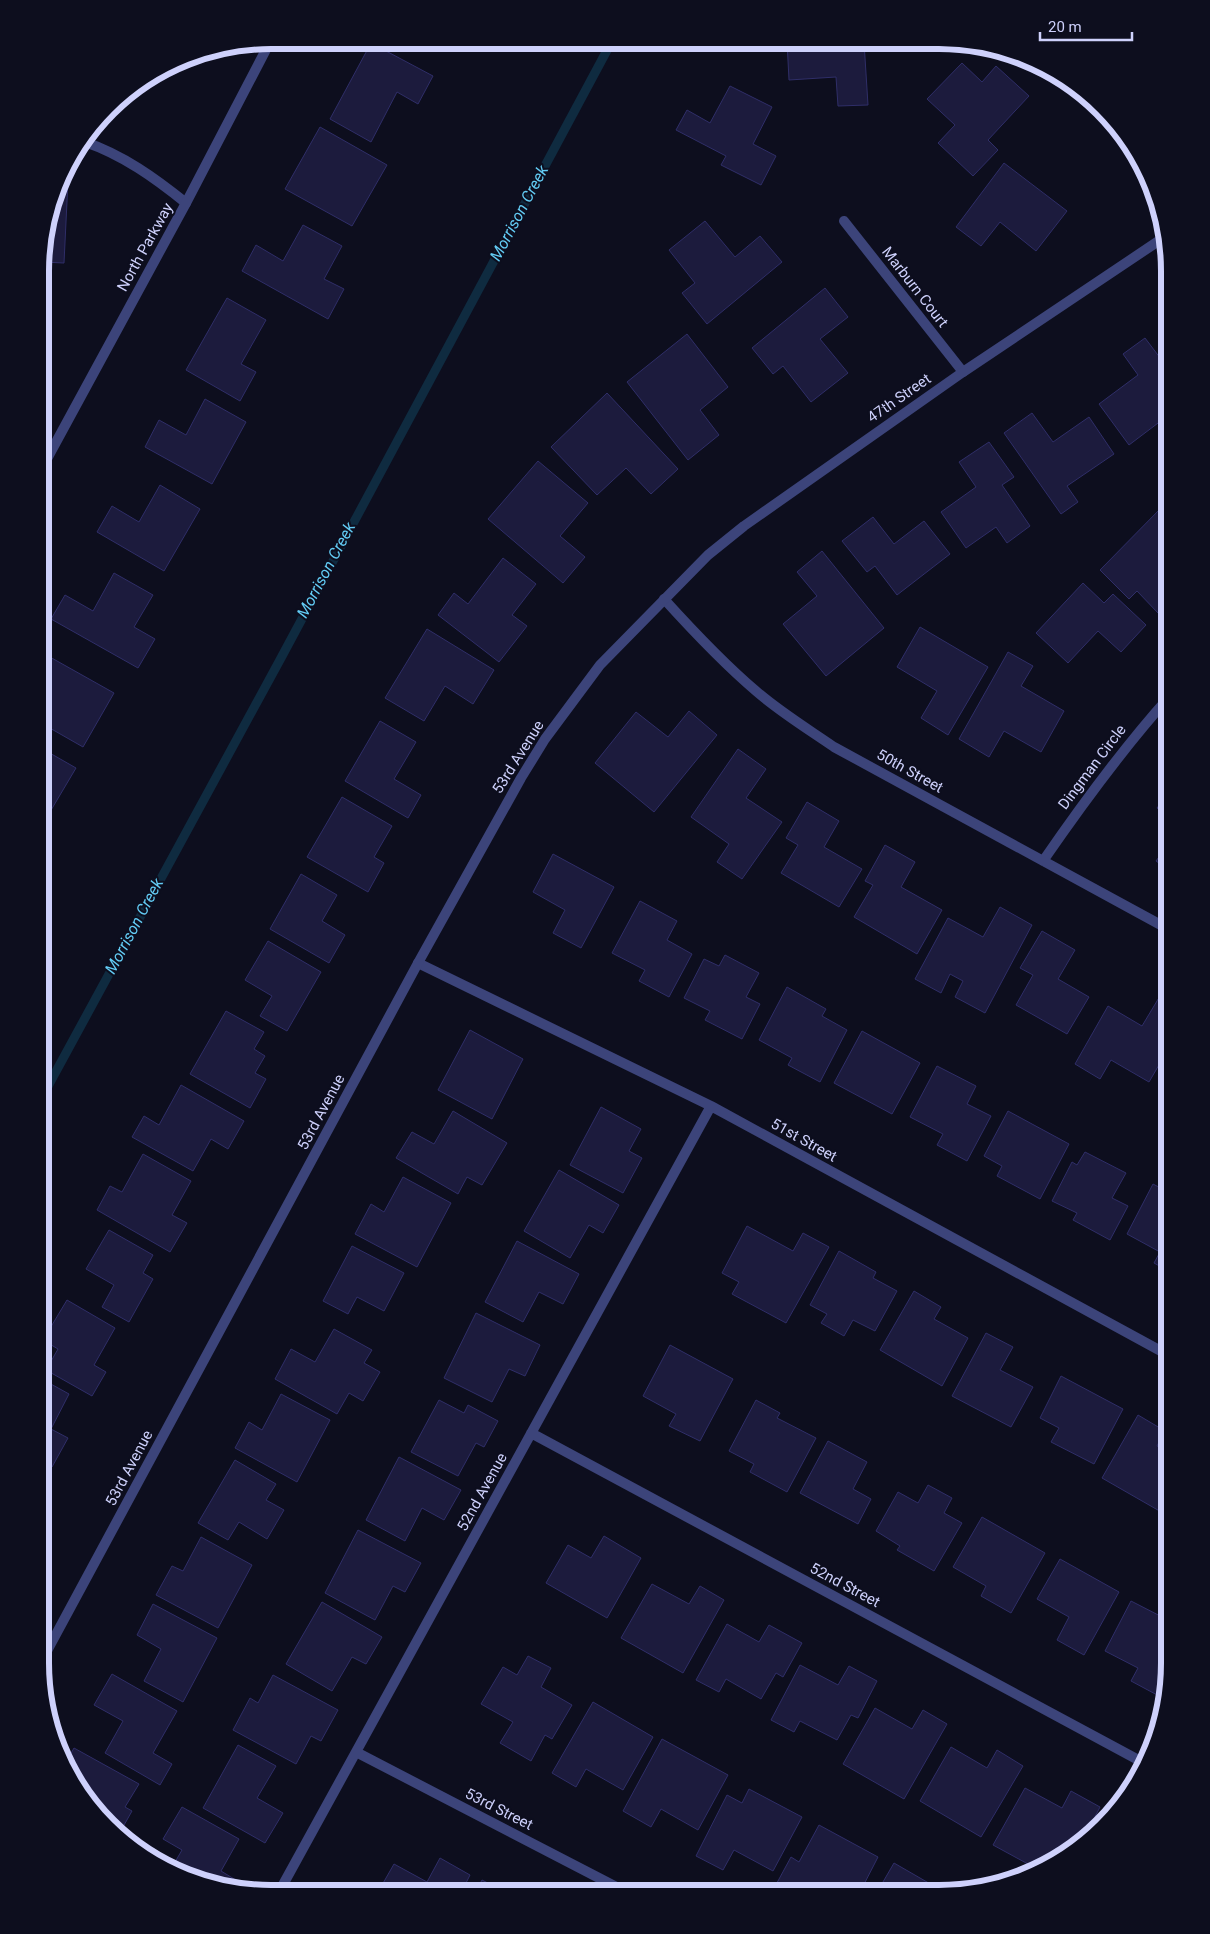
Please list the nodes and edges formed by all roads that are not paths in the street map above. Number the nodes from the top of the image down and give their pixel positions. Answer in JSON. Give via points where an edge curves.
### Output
{"nodes":[{"id":1,"x":266,"y":49,"type":"edge"},
{"id":2,"x":89,"y":144,"type":"edge"},
{"id":3,"x":186,"y":203,"type":"junction"},
{"id":4,"x":844,"y":221,"type":"dead end"},
{"id":5,"x":1159,"y":241,"type":"edge"},
{"id":6,"x":963,"y":372,"type":"junction"},
{"id":7,"x":49,"y":455,"type":"edge"},
{"id":8,"x":664,"y":599,"type":"junction"},
{"id":9,"x":1161,"y":706,"type":"edge"},
{"id":10,"x":1043,"y":861,"type":"junction"},
{"id":11,"x":1161,"y":925,"type":"edge"},
{"id":12,"x":418,"y":964,"type":"junction"},
{"id":13,"x":711,"y":1106,"type":"junction"},
{"id":14,"x":1161,"y":1351,"type":"edge"},
{"id":15,"x":531,"y":1433,"type":"junction"},
{"id":16,"x":49,"y":1647,"type":"edge"},
{"id":17,"x":356,"y":1752,"type":"junction"},
{"id":18,"x":1138,"y":1760,"type":"edge"},
{"id":19,"x":283,"y":1885,"type":"edge"},
{"id":20,"x":613,"y":1885,"type":"edge"}],
"edges":[{"from":1,"to":3,"type":"street","name":"North Parkway"},
{"from":2,"to":3,"type":"street","via":[[128,161]]},
{"from":3,"to":7,"type":"street","name":"North Parkway"},
{"from":4,"to":6,"type":"street","name":"Marburn Court"},
{"from":5,"to":6,"type":"street","name":"47th Street"},
{"from":6,"to":8,"type":"street","name":"47th Street","via":[[744,526],[708,555]]},
{"from":8,"to":10,"type":"street","name":"50th Street","via":[[756,692],[799,724]]},
{"from":8,"to":12,"type":"street","name":"53rd Avenue","via":[[600,665],[545,738]]},
{"from":9,"to":10,"type":"street","name":"Dingman Circle","via":[[1101,778]]},
{"from":10,"to":11,"type":"street","name":"50th Street"},
{"from":12,"to":13,"type":"street","name":"51st Street"},
{"from":12,"to":16,"type":"street","name":"53rd Avenue"},
{"from":13,"to":14,"type":"street","name":"51st Street"},
{"from":13,"to":15,"type":"street","name":"52nd Avenue"},
{"from":15,"to":17,"type":"street","name":"52nd Avenue"},
{"from":15,"to":18,"type":"street","name":"52nd Street"},
{"from":17,"to":19,"type":"street","name":"52nd Avenue"},
{"from":17,"to":20,"type":"street","name":"53rd Street"}]}
